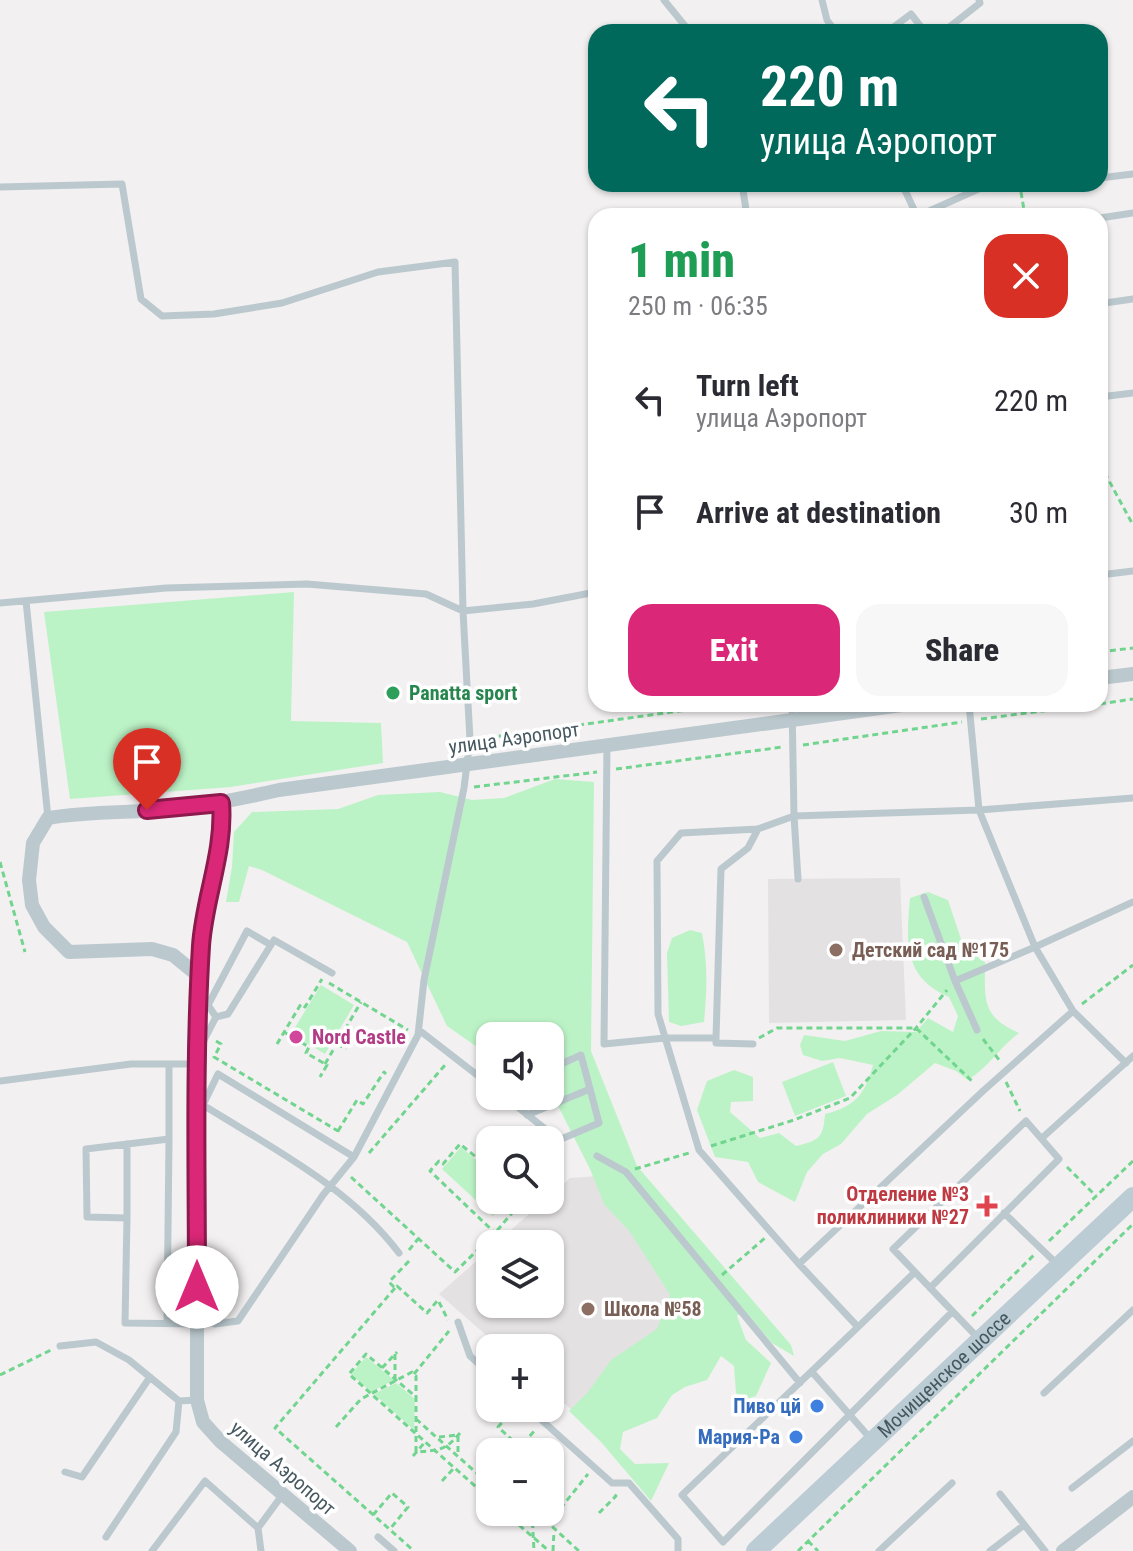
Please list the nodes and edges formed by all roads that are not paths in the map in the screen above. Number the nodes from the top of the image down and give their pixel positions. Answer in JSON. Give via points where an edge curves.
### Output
{"nodes":[{"id":1,"x":664,"y":0,"type":"edge"},
{"id":2,"x":822,"y":0,"type":"edge"},
{"id":3,"x":979,"y":0,"type":"edge"},
{"id":4,"x":684,"y":24,"type":"edge"},
{"id":5,"x":830,"y":24,"type":"edge"},
{"id":6,"x":898,"y":24,"type":"edge"},
{"id":7,"x":919,"y":24,"type":"edge"},
{"id":8,"x":953,"y":24,"type":"edge"},
{"id":9,"x":1133,"y":174,"type":"edge"},
{"id":10,"x":1108,"y":177,"type":"edge"},
{"id":11,"x":0,"y":187,"type":"edge"},
{"id":12,"x":968,"y":192,"type":"edge"},
{"id":13,"x":934,"y":208,"type":"edge"},
{"id":14,"x":1133,"y":213,"type":"edge"},
{"id":15,"x":1108,"y":217,"type":"edge"},
{"id":16,"x":1133,"y":299,"type":"edge"},
{"id":17,"x":1108,"y":303,"type":"edge"},
{"id":18,"x":1133,"y":393,"type":"edge"},
{"id":19,"x":1108,"y":396,"type":"edge"},
{"id":20,"x":1133,"y":571,"type":"edge"},
{"id":21,"x":1108,"y":574,"type":"edge"},
{"id":22,"x":588,"y":594,"type":"edge"},
{"id":23,"x":26,"y":601,"type":"junction"},
{"id":24,"x":0,"y":603,"type":"edge"},
{"id":25,"x":463,"y":611,"type":"junction"},
{"id":26,"x":1133,"y":674,"type":"edge"},
{"id":27,"x":1108,"y":677,"type":"edge"},
{"id":28,"x":792,"y":712,"type":"edge"},
{"id":29,"x":970,"y":712,"type":"edge"},
{"id":30,"x":607,"y":745,"type":"junction"},
{"id":31,"x":468,"y":764,"type":"junction"},
{"id":32,"x":1133,"y":798,"type":"edge"},
{"id":33,"x":221,"y":803,"type":"junction"},
{"id":34,"x":979,"y":810,"type":"junction"},
{"id":35,"x":794,"y":816,"type":"junction"},
{"id":36,"x":48,"y":818,"type":"junction"},
{"id":37,"x":758,"y":829,"type":"junction"},
{"id":38,"x":798,"y":879,"type":"dead end"},
{"id":39,"x":924,"y":897,"type":"dead end"},
{"id":40,"x":1133,"y":902,"type":"edge"},
{"id":41,"x":271,"y":945,"type":"junction"},
{"id":42,"x":1035,"y":947,"type":"junction"},
{"id":43,"x":332,"y":973,"type":"dead end"},
{"id":44,"x":200,"y":977,"type":"junction"},
{"id":45,"x":955,"y":981,"type":"junction"},
{"id":46,"x":1073,"y":1011,"type":"junction"},
{"id":47,"x":216,"y":1017,"type":"junction"},
{"id":48,"x":977,"y":1030,"type":"road end"},
{"id":49,"x":418,"y":1034,"type":"junction"},
{"id":50,"x":665,"y":1038,"type":"junction"},
{"id":51,"x":716,"y":1038,"type":"junction"},
{"id":52,"x":753,"y":1044,"type":"road end"},
{"id":53,"x":1133,"y":1056,"type":"edge"},
{"id":54,"x":564,"y":1063,"type":"edge"},
{"id":55,"x":1126,"y":1063,"type":"junction"},
{"id":56,"x":169,"y":1064,"type":"junction"},
{"id":57,"x":197,"y":1064,"type":"junction"},
{"id":58,"x":218,"y":1074,"type":"junction"},
{"id":59,"x":476,"y":1075,"type":"edge"},
{"id":60,"x":0,"y":1081,"type":"edge"},
{"id":61,"x":590,"y":1089,"type":"junction"},
{"id":62,"x":521,"y":1110,"type":"edge"},
{"id":63,"x":527,"y":1115,"type":"junction"},
{"id":64,"x":1042,"y":1138,"type":"junction"},
{"id":65,"x":169,"y":1139,"type":"junction"},
{"id":66,"x":127,"y":1144,"type":"junction"},
{"id":67,"x":355,"y":1154,"type":"junction"},
{"id":68,"x":597,"y":1156,"type":"dead end"},
{"id":69,"x":333,"y":1186,"type":"junction"},
{"id":70,"x":1133,"y":1197,"type":"edge"},
{"id":71,"x":1004,"y":1213,"type":"junction"},
{"id":72,"x":127,"y":1218,"type":"junction"},
{"id":73,"x":401,"y":1254,"type":"road end"},
{"id":74,"x":799,"y":1264,"type":"junction"},
{"id":75,"x":1059,"y":1266,"type":"junction"},
{"id":76,"x":914,"y":1273,"type":"junction"},
{"id":77,"x":930,"y":1288,"type":"junction"},
{"id":78,"x":1133,"y":1310,"type":"edge"},
{"id":79,"x":952,"y":1312,"type":"junction"},
{"id":80,"x":197,"y":1321,"type":"junction"},
{"id":81,"x":167,"y":1323,"type":"junction"},
{"id":82,"x":455,"y":1325,"type":"road end"},
{"id":83,"x":858,"y":1327,"type":"junction"},
{"id":84,"x":980,"y":1341,"type":"junction"},
{"id":85,"x":60,"y":1346,"type":"road end"},
{"id":86,"x":476,"y":1361,"type":"edge"},
{"id":87,"x":812,"y":1372,"type":"junction"},
{"id":88,"x":150,"y":1377,"type":"junction"},
{"id":89,"x":800,"y":1383,"type":"junction"},
{"id":90,"x":1044,"y":1393,"type":"dead end"},
{"id":91,"x":197,"y":1400,"type":"junction"},
{"id":92,"x":179,"y":1401,"type":"junction"},
{"id":93,"x":849,"y":1414,"type":"junction"},
{"id":94,"x":544,"y":1422,"type":"edge"},
{"id":95,"x":1133,"y":1441,"type":"edge"},
{"id":96,"x":873,"y":1442,"type":"junction"},
{"id":97,"x":65,"y":1472,"type":"dead end"},
{"id":98,"x":952,"y":1483,"type":"dead end"},
{"id":99,"x":1072,"y":1488,"type":"dead end"},
{"id":100,"x":283,"y":1494,"type":"junction"},
{"id":101,"x":1000,"y":1494,"type":"dead end"},
{"id":102,"x":1133,"y":1497,"type":"edge"},
{"id":103,"x":1024,"y":1525,"type":"junction"},
{"id":104,"x":258,"y":1528,"type":"junction"},
{"id":105,"x":106,"y":1537,"type":"dead end"},
{"id":106,"x":378,"y":1537,"type":"dead end"},
{"id":107,"x":152,"y":1551,"type":"edge"},
{"id":108,"x":261,"y":1551,"type":"edge"},
{"id":109,"x":350,"y":1551,"type":"edge"},
{"id":110,"x":394,"y":1551,"type":"edge"},
{"id":111,"x":678,"y":1551,"type":"edge"},
{"id":112,"x":756,"y":1551,"type":"edge"},
{"id":113,"x":879,"y":1551,"type":"edge"},
{"id":114,"x":990,"y":1551,"type":"edge"},
{"id":115,"x":1045,"y":1551,"type":"edge"},
{"id":116,"x":1063,"y":1551,"type":"edge"}],
"edges":[{"from":1,"to":4,"type":"lane"},
{"from":2,"to":5,"type":"lane"},
{"from":3,"to":8,"type":"lane"},
{"from":6,"to":7,"type":"lane","via":[[911,14]]},
{"from":9,"to":10,"type":"lane"},
{"from":11,"to":25,"type":"lane","via":[[122,184],[141,299],[162,316],[282,303],[378,272],[455,262]]},
{"from":12,"to":13,"type":"lane"},
{"from":14,"to":15,"type":"lane"},
{"from":16,"to":17,"type":"lane"},
{"from":18,"to":19,"type":"lane"},
{"from":20,"to":21,"type":"lane"},
{"from":22,"to":25,"type":"lane"},
{"from":23,"to":24,"type":"lane"},
{"from":23,"to":25,"type":"lane","via":[[166,588],[307,584],[426,594]]},
{"from":23,"to":36,"type":"lane"},
{"from":25,"to":31,"type":"lane"},
{"from":26,"to":27,"type":"street"},
{"from":28,"to":30,"type":"street","name":"улица Аэропорт"},
{"from":28,"to":35,"type":"lane"},
{"from":29,"to":34,"type":"lane"},
{"from":30,"to":31,"type":"street","name":"улица Аэропорт"},
{"from":30,"to":50,"type":"lane","via":[[604,1044]]},
{"from":31,"to":33,"type":"street","name":"улица Аэропорт"},
{"from":31,"to":49,"type":"lane"},
{"from":32,"to":34,"type":"lane"},
{"from":33,"to":36,"type":"street","name":"улица Аэропорт"},
{"from":33,"to":44,"type":"street","name":"улица Аэропорт","via":[[223,828],[201,942]]},
{"from":34,"to":35,"type":"lane"},
{"from":34,"to":42,"type":"lane"},
{"from":35,"to":37,"type":"lane"},
{"from":35,"to":38,"type":"lane"},
{"from":36,"to":44,"type":"street","via":[[33,843],[29,880],[32,905],[44,927],[69,952],[152,949],[173,955]]},
{"from":37,"to":50,"type":"lane","via":[[681,833],[657,861],[658,1014]]},
{"from":37,"to":51,"type":"lane","via":[[748,848],[721,869]]},
{"from":39,"to":45,"type":"lane"},
{"from":40,"to":42,"type":"lane"},
{"from":41,"to":43,"type":"lane","via":[[274,940]]},
{"from":41,"to":47,"type":"lane","via":[[228,1014]]},
{"from":41,"to":47,"type":"lane","via":[[247,931],[208,1005]]},
{"from":42,"to":45,"type":"lane"},
{"from":42,"to":46,"type":"lane"},
{"from":44,"to":57,"type":"street","name":"улица Аэропорт"},
{"from":45,"to":48,"type":"lane"},
{"from":46,"to":55,"type":"lane"},
{"from":46,"to":74,"type":"lane"},
{"from":47,"to":58,"type":"lane","via":[[200,1055],[202,1066]]},
{"from":49,"to":59,"type":"lane"},
{"from":49,"to":67,"type":"lane"},
{"from":50,"to":51,"type":"lane"},
{"from":50,"to":74,"type":"lane","via":[[699,1150]]},
{"from":51,"to":52,"type":"lane","via":[[716,1043]]},
{"from":53,"to":55,"type":"lane"},
{"from":54,"to":61,"type":"lane","via":[[581,1055]]},
{"from":55,"to":64,"type":"lane"},
{"from":56,"to":57,"type":"lane"},
{"from":56,"to":60,"type":"lane"},
{"from":56,"to":65,"type":"lane"},
{"from":57,"to":80,"type":"street","name":"улица Аэропорт"},
{"from":58,"to":67,"type":"lane"},
{"from":58,"to":69,"type":"lane","via":[[203,1105]]},
{"from":61,"to":63,"type":"lane"},
{"from":61,"to":63,"type":"lane","via":[[599,1123],[572,1135],[559,1140]]},
{"from":62,"to":63,"type":"lane"},
{"from":64,"to":71,"type":"lane","via":[[1059,1159]]},
{"from":64,"to":76,"type":"lane","via":[[1026,1121],[893,1249]]},
{"from":65,"to":66,"type":"lane"},
{"from":65,"to":81,"type":"lane"},
{"from":66,"to":72,"type":"lane"},
{"from":66,"to":72,"type":"lane","via":[[86,1149],[87,1217]]},
{"from":67,"to":69,"type":"lane"},
{"from":68,"to":89,"type":"lane","via":[[626,1172]]},
{"from":69,"to":73,"type":"lane"},
{"from":69,"to":80,"type":"lane","via":[[238,1321]]},
{"from":70,"to":75,"type":"main road","name":"Мочищенское шоссе"},
{"from":71,"to":75,"type":"lane"},
{"from":71,"to":77,"type":"lane"},
{"from":72,"to":81,"type":"lane","via":[[125,1323]]},
{"from":74,"to":83,"type":"lane"},
{"from":75,"to":84,"type":"main road","name":"Мочищенское шоссе"},
{"from":76,"to":77,"type":"lane"},
{"from":76,"to":83,"type":"lane"},
{"from":77,"to":79,"type":"lane"},
{"from":78,"to":90,"type":"lane"},
{"from":79,"to":84,"type":"lane"},
{"from":79,"to":93,"type":"lane"},
{"from":80,"to":81,"type":"lane"},
{"from":80,"to":91,"type":"street","name":"улица Аэропорт"},
{"from":82,"to":86,"type":"lane"},
{"from":83,"to":87,"type":"lane"},
{"from":84,"to":96,"type":"main road","name":"Мочищенское шоссе"},
{"from":85,"to":88,"type":"lane","via":[[96,1342]]},
{"from":87,"to":89,"type":"lane"},
{"from":87,"to":93,"type":"lane"},
{"from":88,"to":92,"type":"lane"},
{"from":88,"to":97,"type":"lane","via":[[82,1477]]},
{"from":89,"to":93,"type":"lane","via":[[682,1495],[723,1542]]},
{"from":91,"to":92,"type":"lane"},
{"from":91,"to":100,"type":"street","name":"улица Аэропорт","via":[[203,1422],[221,1442]]},
{"from":92,"to":105,"type":"lane","via":[[176,1432]]},
{"from":93,"to":96,"type":"lane"},
{"from":94,"to":111,"type":"lane","via":[[612,1483],[629,1483],[678,1539]]},
{"from":95,"to":99,"type":"lane"},
{"from":96,"to":112,"type":"main road","name":"Мочищенское шоссе"},
{"from":98,"to":113,"type":"lane"},
{"from":100,"to":104,"type":"lane"},
{"from":100,"to":109,"type":"street","name":"улица Аэропорт"},
{"from":101,"to":103,"type":"lane"},
{"from":102,"to":116,"type":"street"},
{"from":103,"to":114,"type":"lane"},
{"from":103,"to":115,"type":"lane"},
{"from":104,"to":107,"type":"lane","via":[[205,1481]]},
{"from":104,"to":108,"type":"lane"},
{"from":106,"to":110,"type":"lane"}]}
